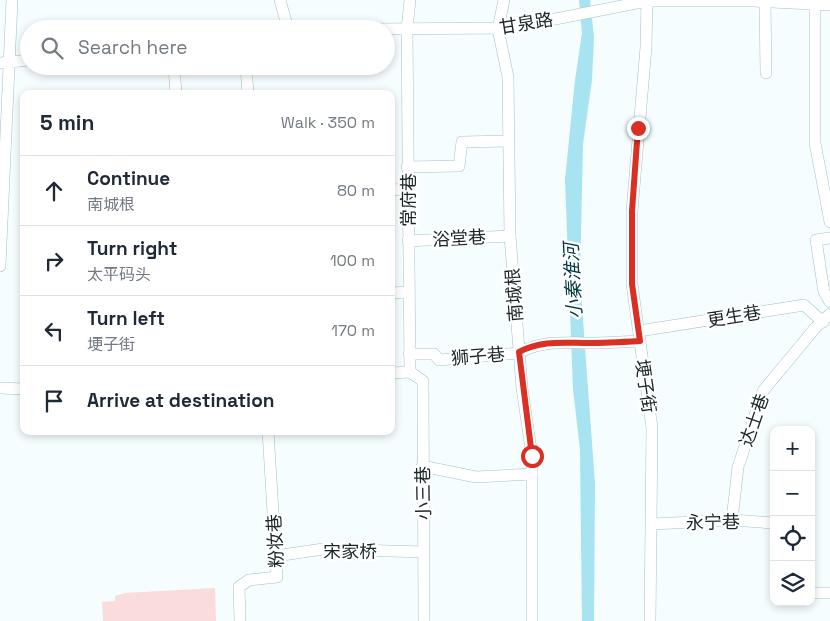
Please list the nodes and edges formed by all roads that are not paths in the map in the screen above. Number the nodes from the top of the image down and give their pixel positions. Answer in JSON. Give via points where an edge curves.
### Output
{"nodes":[{"id":1,"x":12,"y":0,"type":"edge"},
{"id":2,"x":280,"y":0,"type":"edge"},
{"id":3,"x":410,"y":0,"type":"edge"},
{"id":4,"x":504,"y":0,"type":"edge"},
{"id":5,"x":647,"y":1,"type":"edge"},
{"id":6,"x":765,"y":2,"type":"junction"},
{"id":7,"x":815,"y":5,"type":"junction"},
{"id":8,"x":830,"y":5,"type":"edge"},
{"id":9,"x":286,"y":20,"type":"edge"},
{"id":10,"x":395,"y":29,"type":"edge"},
{"id":11,"x":407,"y":29,"type":"junction"},
{"id":12,"x":498,"y":29,"type":"junction"},
{"id":13,"x":20,"y":61,"type":"edge"},
{"id":14,"x":5,"y":62,"type":"edge"},
{"id":15,"x":766,"y":73,"type":"dead end"},
{"id":16,"x":175,"y":75,"type":"edge"},
{"id":17,"x":247,"y":75,"type":"edge"},
{"id":18,"x":176,"y":90,"type":"edge"},
{"id":19,"x":248,"y":90,"type":"edge"},
{"id":20,"x":508,"y":142,"type":"junction"},
{"id":21,"x":408,"y":167,"type":"junction"},
{"id":22,"x":407,"y":189,"type":"junction"},
{"id":23,"x":395,"y":190,"type":"edge"},
{"id":24,"x":830,"y":222,"type":"edge"},
{"id":25,"x":510,"y":236,"type":"junction"},
{"id":26,"x":830,"y":238,"type":"edge"},
{"id":27,"x":408,"y":241,"type":"junction"},
{"id":28,"x":0,"y":266,"type":"edge"},
{"id":29,"x":409,"y":292,"type":"junction"},
{"id":30,"x":395,"y":293,"type":"edge"},
{"id":31,"x":830,"y":302,"type":"edge"},
{"id":32,"x":826,"y":318,"type":"edge"},
{"id":33,"x":640,"y":336,"type":"junction"},
{"id":34,"x":519,"y":352,"type":"junction"},
{"id":35,"x":409,"y":354,"type":"junction"},
{"id":36,"x":410,"y":372,"type":"junction"},
{"id":37,"x":395,"y":374,"type":"edge"},
{"id":38,"x":0,"y":388,"type":"edge"},
{"id":39,"x":20,"y":389,"type":"edge"},
{"id":40,"x":268,"y":435,"type":"edge"},
{"id":41,"x":422,"y":466,"type":"junction"},
{"id":42,"x":532,"y":474,"type":"junction"},
{"id":43,"x":732,"y":520,"type":"junction"},
{"id":44,"x":770,"y":523,"type":"edge"},
{"id":45,"x":653,"y":524,"type":"junction"},
{"id":46,"x":424,"y":552,"type":"junction"},
{"id":47,"x":276,"y":556,"type":"junction"},
{"id":48,"x":830,"y":593,"type":"edge"},
{"id":49,"x":815,"y":594,"type":"edge"},
{"id":50,"x":240,"y":621,"type":"edge"},
{"id":51,"x":424,"y":621,"type":"edge"},
{"id":52,"x":532,"y":621,"type":"edge"},
{"id":53,"x":650,"y":621,"type":"edge"}],
"edges":[{"from":1,"to":14,"type":"street"},
{"from":2,"to":9,"type":"street"},
{"from":3,"to":11,"type":"street","name":"常府巷"},
{"from":4,"to":12,"type":"street"},
{"from":5,"to":6,"type":"street","name":"甘泉路"},
{"from":5,"to":12,"type":"street","name":"甘泉路"},
{"from":5,"to":33,"type":"street","name":"埂子街","via":[[632,211],[632,284]]},
{"from":6,"to":7,"type":"street","name":"甘泉路"},
{"from":6,"to":15,"type":"street"},
{"from":7,"to":8,"type":"street","name":"甘泉路"},
{"from":7,"to":24,"type":"street","via":[[815,143]]},
{"from":10,"to":11,"type":"street","name":"甘泉路"},
{"from":11,"to":12,"type":"street","name":"甘泉路"},
{"from":11,"to":21,"type":"street","name":"常府巷"},
{"from":12,"to":20,"type":"street","name":"南城根","via":[[508,77]]},
{"from":13,"to":14,"type":"street"},
{"from":14,"to":28,"type":"street"},
{"from":16,"to":18,"type":"street"},
{"from":17,"to":19,"type":"street"},
{"from":20,"to":21,"type":"street","via":[[462,142],[459,166]]},
{"from":20,"to":25,"type":"street","name":"南城根"},
{"from":21,"to":22,"type":"street","name":"常府巷"},
{"from":22,"to":23,"type":"street"},
{"from":22,"to":27,"type":"street","name":"常府巷"},
{"from":25,"to":27,"type":"street","name":"浴堂巷"},
{"from":25,"to":34,"type":"street","name":"南城根"},
{"from":26,"to":31,"type":"street","via":[[816,240],[824,292]]},
{"from":27,"to":29,"type":"street","name":"常府巷"},
{"from":29,"to":30,"type":"street"},
{"from":29,"to":35,"type":"street","name":"常府巷"},
{"from":32,"to":33,"type":"street","name":"更生巷","via":[[804,305]]},
{"from":32,"to":43,"type":"street","name":"达士巷","via":[[763,391],[738,467]]},
{"from":33,"to":34,"type":"street","via":[[586,343],[566,341],[530,346]]},
{"from":33,"to":45,"type":"street","name":"埂子街","via":[[652,428]]},
{"from":34,"to":35,"type":"street","name":"狮子巷","via":[[439,360],[434,354]]},
{"from":34,"to":42,"type":"street","name":"南城根"},
{"from":35,"to":36,"type":"street","name":"常府巷"},
{"from":36,"to":37,"type":"street"},
{"from":36,"to":41,"type":"street","name":"小三巷","via":[[423,381]]},
{"from":38,"to":39,"type":"street"},
{"from":40,"to":47,"type":"street","name":"粉妆巷"},
{"from":41,"to":42,"type":"street","via":[[476,477]]},
{"from":41,"to":46,"type":"street","name":"小三巷"},
{"from":42,"to":52,"type":"street","name":"南城根"},
{"from":43,"to":44,"type":"street","name":"永宁巷"},
{"from":43,"to":45,"type":"street","name":"永宁巷"},
{"from":45,"to":53,"type":"street","name":"埂子街"},
{"from":46,"to":47,"type":"street","name":"宋家桥","via":[[323,549]]},
{"from":46,"to":51,"type":"street","name":"小三巷"},
{"from":47,"to":50,"type":"street","name":"粉妆巷","via":[[277,577],[249,580],[239,587]]},
{"from":48,"to":49,"type":"street"}]}
